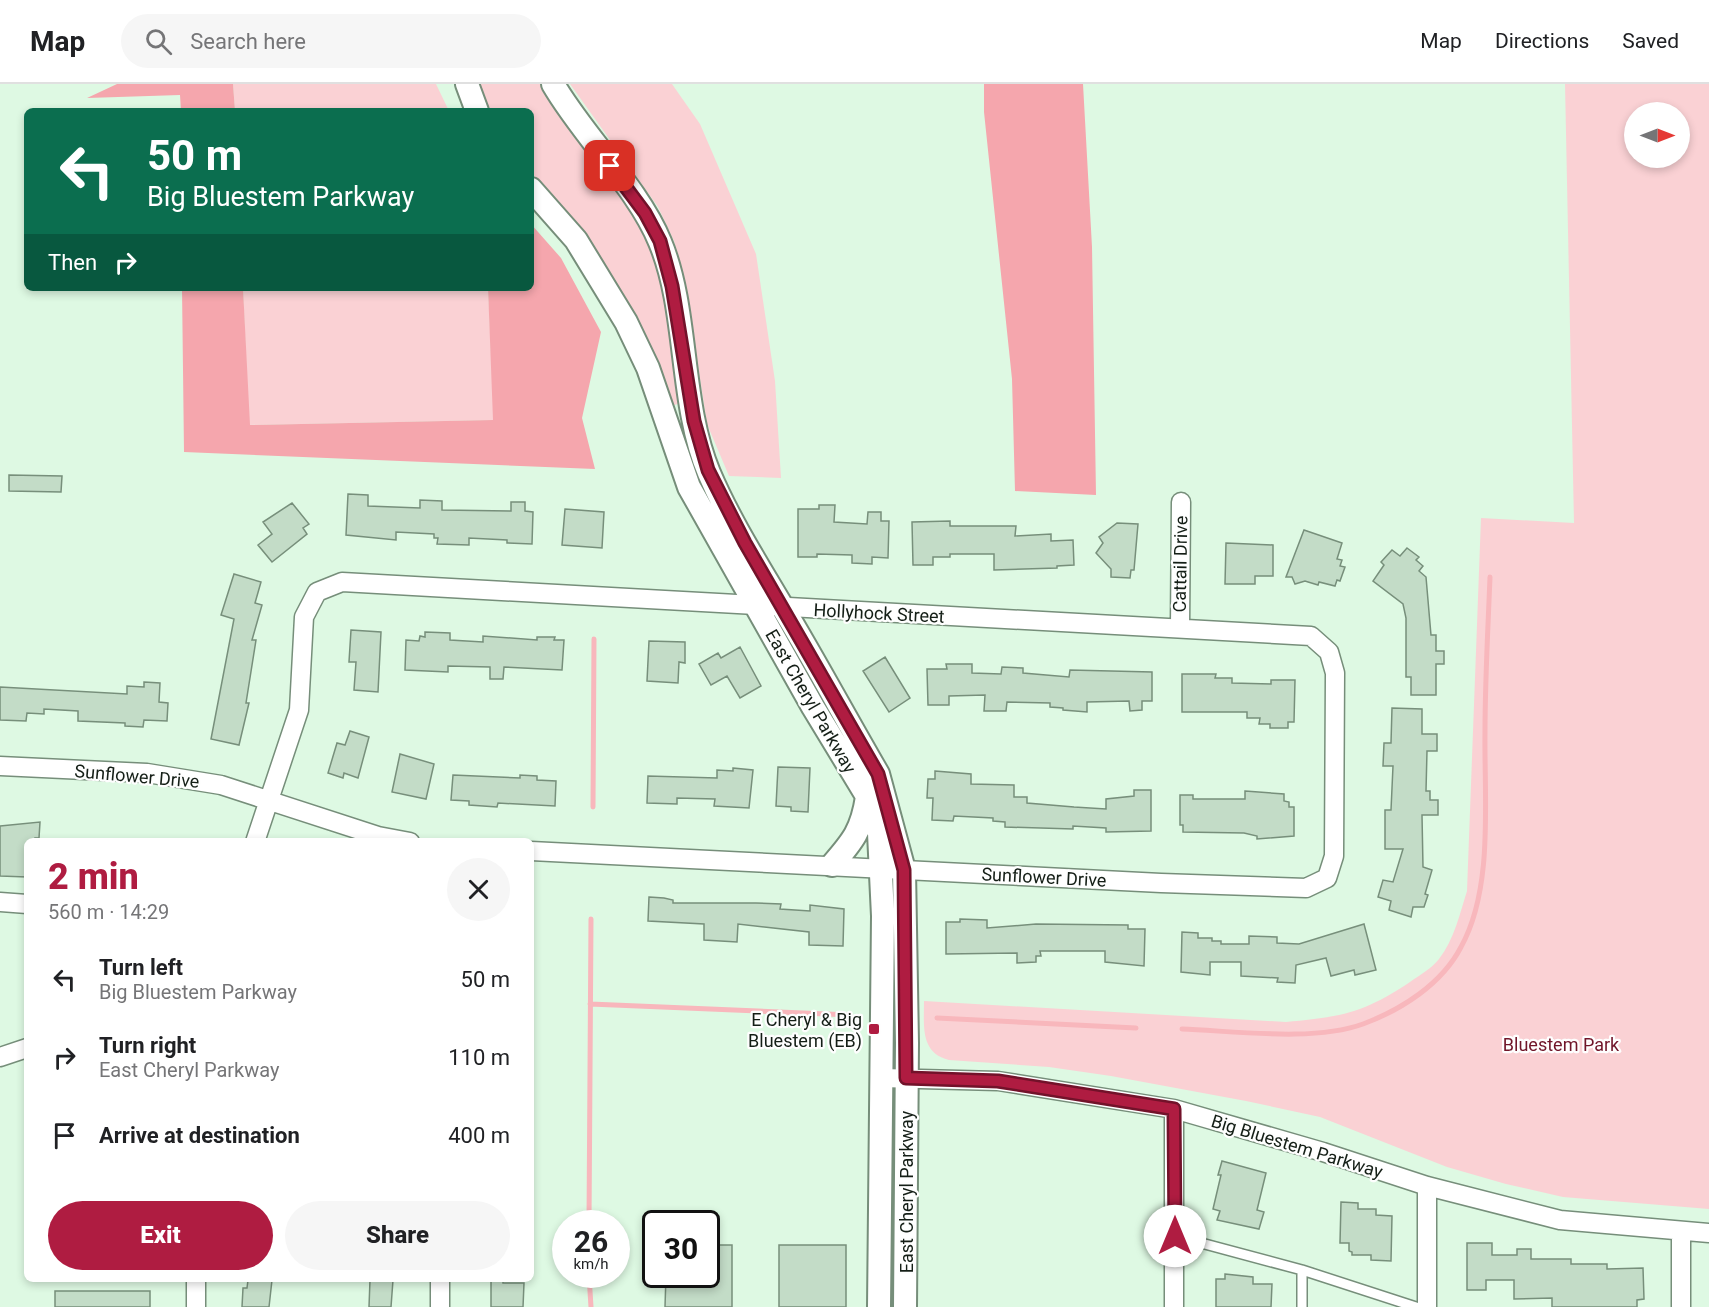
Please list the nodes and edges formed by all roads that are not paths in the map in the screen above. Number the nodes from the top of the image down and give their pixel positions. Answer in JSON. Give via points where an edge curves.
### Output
{"nodes":[{"id":1,"x":467,"y":84,"type":"edge"},
{"id":2,"x":553,"y":84,"type":"edge"},
{"id":3,"x":476,"y":108,"type":"edge"},
{"id":4,"x":534,"y":192,"type":"edge"},
{"id":5,"x":1181,"y":502,"type":"dead end"},
{"id":6,"x":756,"y":606,"type":"junction"},
{"id":7,"x":784,"y":608,"type":"junction"},
{"id":8,"x":1180,"y":627,"type":"junction"},
{"id":9,"x":1329,"y":652,"type":"joint"},
{"id":10,"x":0,"y":766,"type":"edge"},
{"id":11,"x":867,"y":796,"type":"junction"},
{"id":12,"x":270,"y":800,"type":"junction"},
{"id":13,"x":256,"y":838,"type":"edge"},
{"id":14,"x":389,"y":838,"type":"edge"},
{"id":15,"x":534,"y":851,"type":"edge"},
{"id":16,"x":832,"y":866,"type":"junction"},
{"id":17,"x":893,"y":869,"type":"junction"},
{"id":18,"x":0,"y":902,"type":"edge"},
{"id":19,"x":24,"y":904,"type":"edge"},
{"id":20,"x":24,"y":1049,"type":"edge"},
{"id":21,"x":0,"y":1057,"type":"edge"},
{"id":22,"x":881,"y":1078,"type":"junction"},
{"id":23,"x":906,"y":1078,"type":"junction"},
{"id":24,"x":1174,"y":1109,"type":"junction"},
{"id":25,"x":1427,"y":1186,"type":"junction"},
{"id":26,"x":1681,"y":1232,"type":"junction"},
{"id":27,"x":1709,"y":1233,"type":"edge"},
{"id":28,"x":1175,"y":1236,"type":"junction"},
{"id":29,"x":1302,"y":1270,"type":"junction"},
{"id":30,"x":196,"y":1282,"type":"edge"},
{"id":31,"x":440,"y":1282,"type":"edge"},
{"id":32,"x":196,"y":1307,"type":"edge"},
{"id":33,"x":440,"y":1307,"type":"edge"},
{"id":34,"x":879,"y":1307,"type":"edge"},
{"id":35,"x":905,"y":1307,"type":"edge"},
{"id":36,"x":1174,"y":1307,"type":"edge"},
{"id":37,"x":1302,"y":1307,"type":"edge"},
{"id":38,"x":1416,"y":1307,"type":"edge"},
{"id":39,"x":1427,"y":1307,"type":"edge"},
{"id":40,"x":1681,"y":1307,"type":"edge"}],
"edges":[{"from":1,"to":3,"type":"street"},
{"from":2,"to":7,"type":"street","name":"East Cheryl Parkway","via":[[645,213],[660,241],[672,286],[694,421],[708,470]]},
{"from":4,"to":6,"type":"street","name":"East Cheryl Parkway","via":[[576,240],[626,322],[648,368],[689,487]]},
{"from":5,"to":8,"type":"street","name":"Cattail Drive"},
{"from":6,"to":7,"type":"street","name":"Hollyhock Street"},
{"from":6,"to":11,"type":"street","name":"East Cheryl Parkway"},
{"from":6,"to":12,"type":"street","name":"Hollyhock Street","via":[[342,582],[317,592],[304,617],[299,710]]},
{"from":7,"to":8,"type":"street","name":"Hollyhock Street"},
{"from":7,"to":17,"type":"street","name":"East Cheryl Parkway","via":[[878,774]]},
{"from":8,"to":9,"type":"street","name":"Hollyhock Street","via":[[1311,636]]},
{"from":9,"to":17,"type":"street","name":"Sunflower Drive","via":[[1335,673],[1334,856],[1327,878],[1306,888]]},
{"from":10,"to":12,"type":"street","name":"Sunflower Drive","via":[[147,773],[221,785]]},
{"from":11,"to":16,"type":"street","via":[[854,840]]},
{"from":11,"to":17,"type":"street","name":"East Cheryl Parkway"},
{"from":12,"to":13,"type":"street"},
{"from":12,"to":14,"type":"street","name":"Sunflower Drive"},
{"from":15,"to":16,"type":"street","name":"Sunflower Drive"},
{"from":16,"to":17,"type":"street","name":"Sunflower Drive"},
{"from":17,"to":22,"type":"street","name":"East Cheryl Parkway"},
{"from":17,"to":23,"type":"street","name":"East Cheryl Parkway"},
{"from":18,"to":19,"type":"street"},
{"from":20,"to":21,"type":"street"},
{"from":22,"to":23,"type":"street","name":"Big Bluestem Parkway"},
{"from":22,"to":34,"type":"street","name":"East Cheryl Parkway"},
{"from":23,"to":24,"type":"street","name":"Big Bluestem Parkway","via":[[998,1081]]},
{"from":23,"to":35,"type":"street","name":"East Cheryl Parkway"},
{"from":24,"to":25,"type":"street","name":"Big Bluestem Parkway"},
{"from":24,"to":28,"type":"street"},
{"from":25,"to":26,"type":"street","name":"Big Bluestem Parkway","via":[[1560,1220]]},
{"from":25,"to":39,"type":"street"},
{"from":26,"to":27,"type":"street","name":"Big Bluestem Parkway"},
{"from":26,"to":40,"type":"street"},
{"from":28,"to":29,"type":"lane"},
{"from":28,"to":36,"type":"street"},
{"from":29,"to":37,"type":"lane"},
{"from":29,"to":38,"type":"lane"},
{"from":30,"to":32,"type":"street"},
{"from":31,"to":33,"type":"street"}]}
